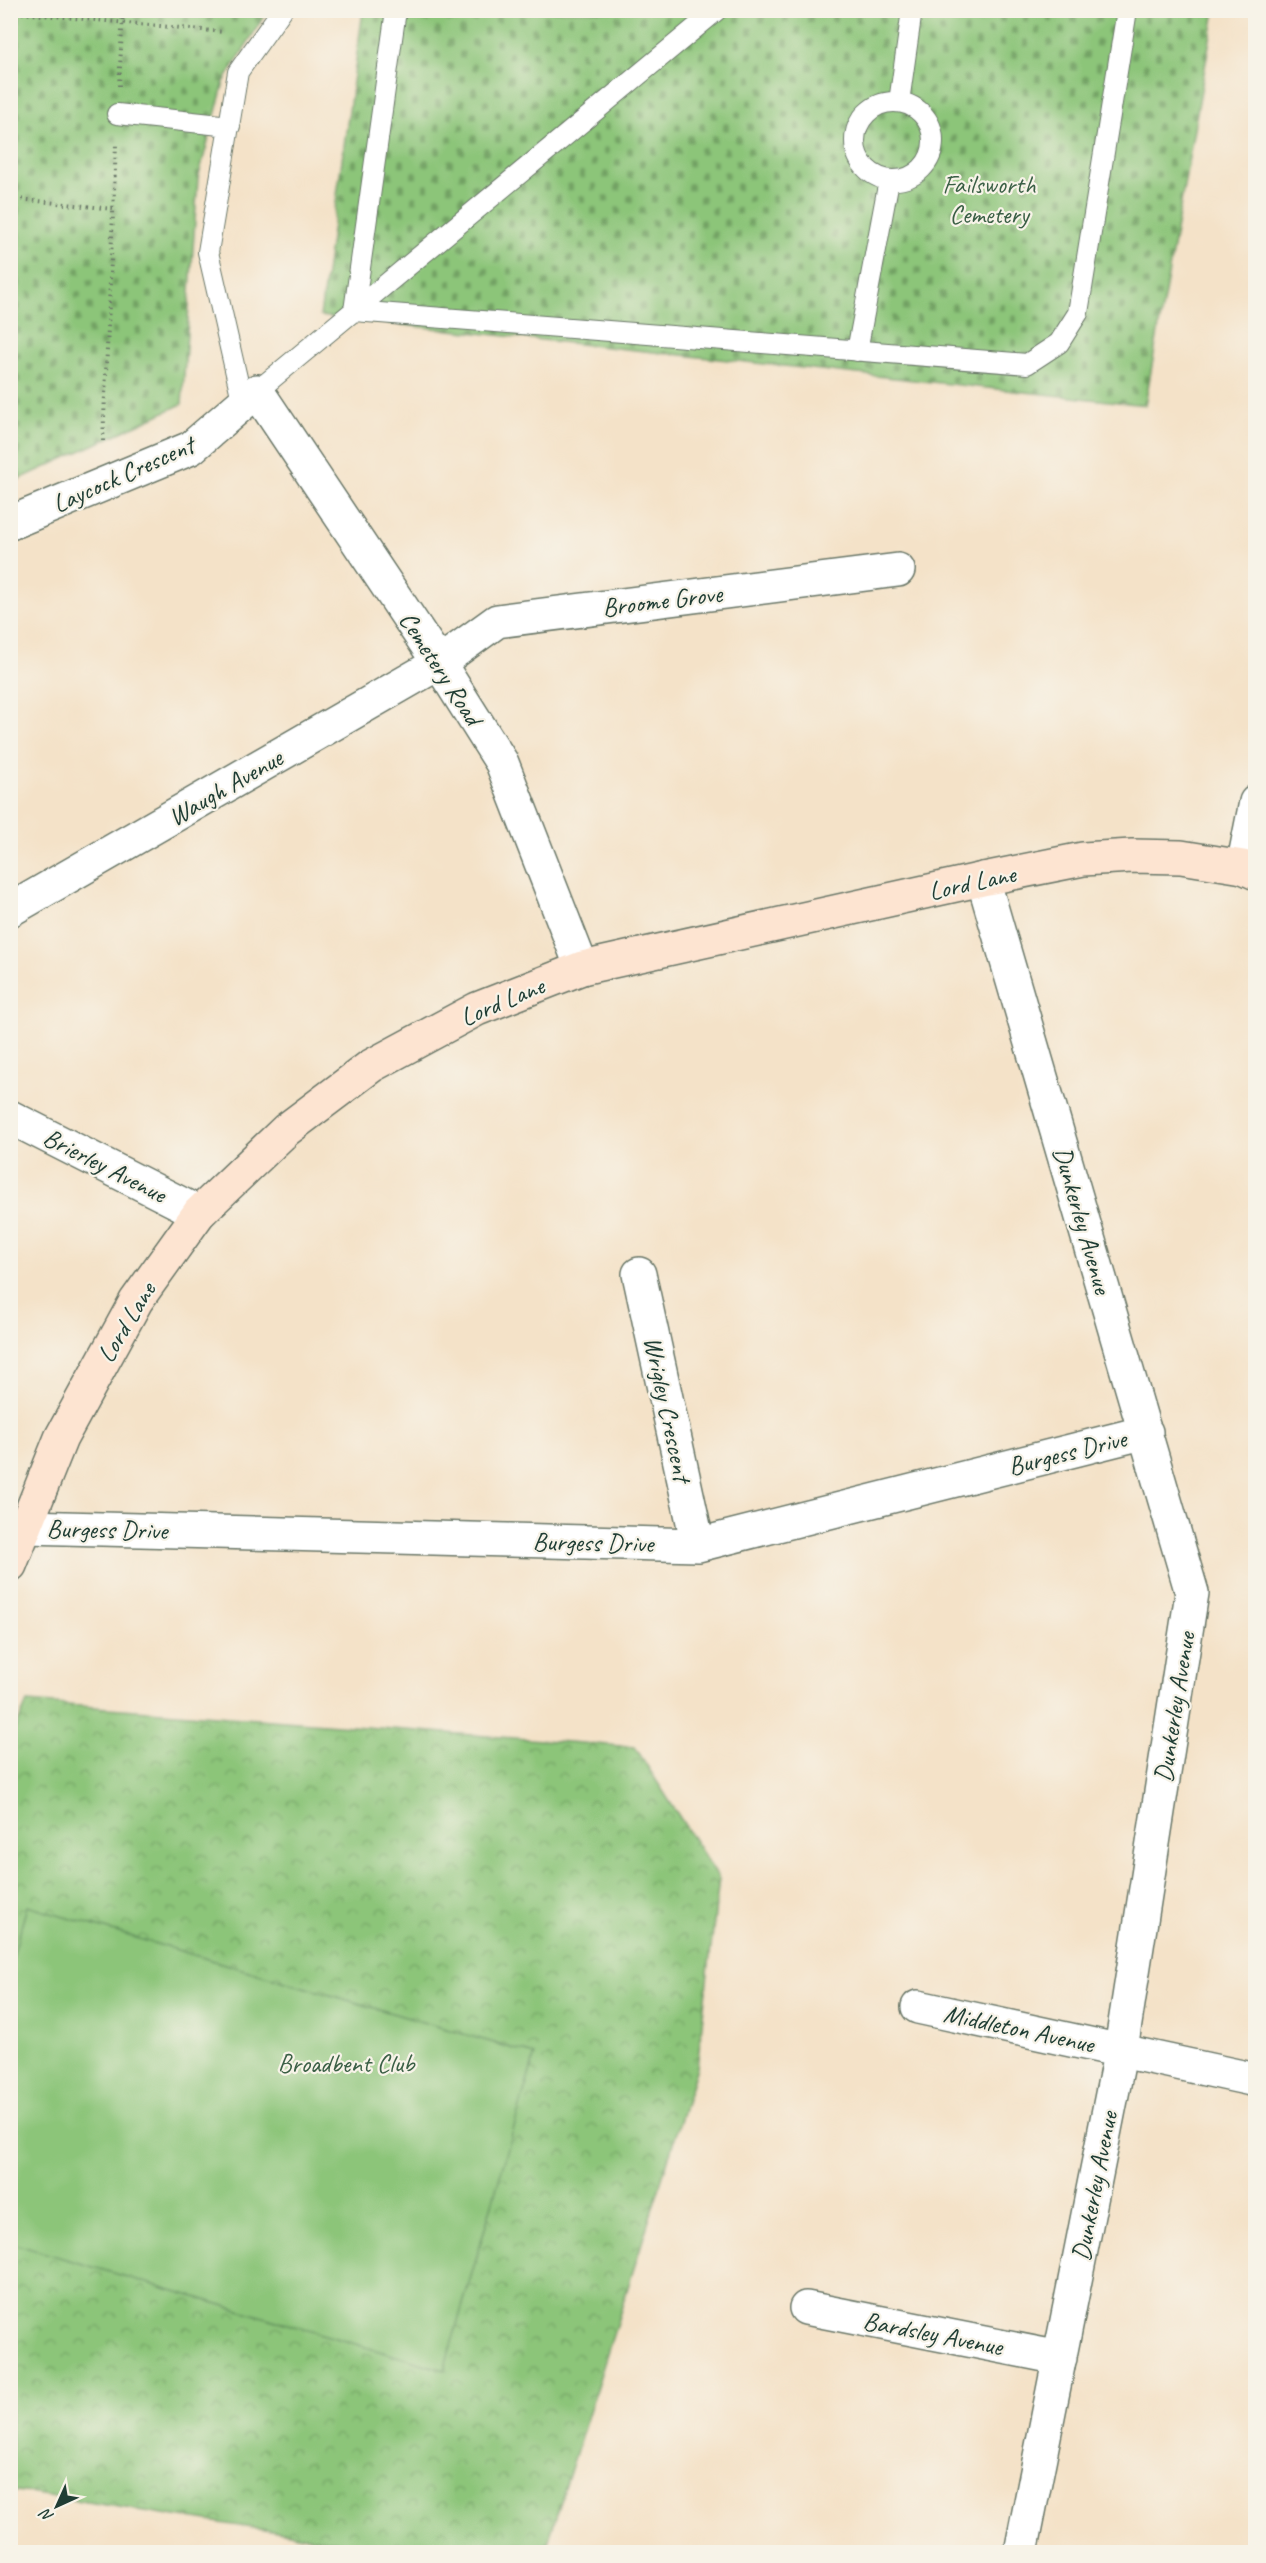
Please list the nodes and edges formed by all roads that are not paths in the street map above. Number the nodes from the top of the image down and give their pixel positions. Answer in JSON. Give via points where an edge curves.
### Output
{"nodes":[{"id":1,"x":282,"y":10,"type":"edge"},
{"id":2,"x":396,"y":10,"type":"edge"},
{"id":3,"x":717,"y":10,"type":"edge"},
{"id":4,"x":912,"y":10,"type":"edge"},
{"id":5,"x":1127,"y":10,"type":"edge"},
{"id":6,"x":899,"y":102,"type":"junction"},
{"id":7,"x":117,"y":114,"type":"road end"},
{"id":8,"x":230,"y":126,"type":"junction"},
{"id":9,"x":888,"y":180,"type":"junction"},
{"id":10,"x":354,"y":311,"type":"junction"},
{"id":11,"x":857,"y":351,"type":"junction"},
{"id":12,"x":250,"y":398,"type":"junction"},
{"id":13,"x":10,"y":523,"type":"edge"},
{"id":14,"x":898,"y":570,"type":"dead end"},
{"id":15,"x":439,"y":663,"type":"junction"},
{"id":16,"x":1256,"y":802,"type":"edge"},
{"id":17,"x":1249,"y":870,"type":"edge"},
{"id":18,"x":983,"y":879,"type":"junction"},
{"id":19,"x":10,"y":910,"type":"edge"},
{"id":20,"x":582,"y":968,"type":"junction"},
{"id":21,"x":10,"y":1117,"type":"edge"},
{"id":22,"x":199,"y":1213,"type":"junction"},
{"id":23,"x":639,"y":1274,"type":"dead end"},
{"id":24,"x":1146,"y":1432,"type":"junction"},
{"id":25,"x":26,"y":1527,"type":"junction"},
{"id":26,"x":698,"y":1545,"type":"junction"},
{"id":27,"x":12,"y":1559,"type":"edge"},
{"id":28,"x":918,"y":2007,"type":"dead end"},
{"id":29,"x":1121,"y":2049,"type":"junction"},
{"id":30,"x":1256,"y":2080,"type":"edge"},
{"id":31,"x":806,"y":2308,"type":"dead end"},
{"id":32,"x":1060,"y":2358,"type":"junction"},
{"id":33,"x":1022,"y":2553,"type":"edge"}],
"edges":[{"from":1,"to":8,"type":"lane","via":[[238,72]]},
{"from":2,"to":10,"type":"lane"},
{"from":3,"to":10,"type":"lane"},
{"from":4,"to":6,"type":"lane"},
{"from":5,"to":11,"type":"lane","via":[[1078,313],[1059,343],[1027,364]]},
{"from":6,"to":9,"type":"lane","via":[[884,103],[870,110],[855,136],[856,151],[863,165]]},
{"from":6,"to":9,"type":"lane","via":[[925,118],[932,131],[933,147],[918,173]]},
{"from":7,"to":8,"type":"lane"},
{"from":8,"to":12,"type":"lane","via":[[208,252]]},
{"from":9,"to":11,"type":"lane"},
{"from":10,"to":11,"type":"lane"},
{"from":10,"to":12,"type":"lane"},
{"from":12,"to":13,"type":"street","name":"Laycock Crescent","via":[[191,448]]},
{"from":12,"to":15,"type":"street","name":"Cemetery Road"},
{"from":14,"to":15,"type":"street","name":"Broome Grove","via":[[497,621]]},
{"from":15,"to":19,"type":"street","name":"Waugh Avenue"},
{"from":15,"to":20,"type":"street","name":"Cemetery Road","via":[[502,763]]},
{"from":16,"to":17,"type":"street"},
{"from":17,"to":18,"type":"street","name":"Lord Lane","via":[[1181,856],[1132,856],[1083,859]]},
{"from":18,"to":20,"type":"street","name":"Lord Lane"},
{"from":18,"to":24,"type":"street","name":"Dunkerley Avenue"},
{"from":20,"to":22,"type":"street","name":"Lord Lane","via":[[477,1009],[371,1066],[286,1130]]},
{"from":21,"to":22,"type":"street","name":"Brierley Avenue"},
{"from":22,"to":25,"type":"street","name":"Lord Lane","via":[[136,1301],[61,1437]]},
{"from":23,"to":26,"type":"street","name":"Wrigley Crescent"},
{"from":24,"to":26,"type":"street","name":"Burgess Drive"},
{"from":24,"to":29,"type":"street","name":"Dunkerley Avenue","via":[[1192,1593]]},
{"from":25,"to":26,"type":"street","name":"Burgess Drive"},
{"from":25,"to":27,"type":"street","name":"Lord Lane"},
{"from":28,"to":29,"type":"street","name":"Middleton Avenue"},
{"from":29,"to":30,"type":"street","name":"Middleton Avenue"},
{"from":29,"to":32,"type":"street","name":"Dunkerley Avenue"},
{"from":31,"to":32,"type":"street","name":"Bardsley Avenue"},
{"from":32,"to":33,"type":"street","name":"Dunkerley Avenue"}]}
